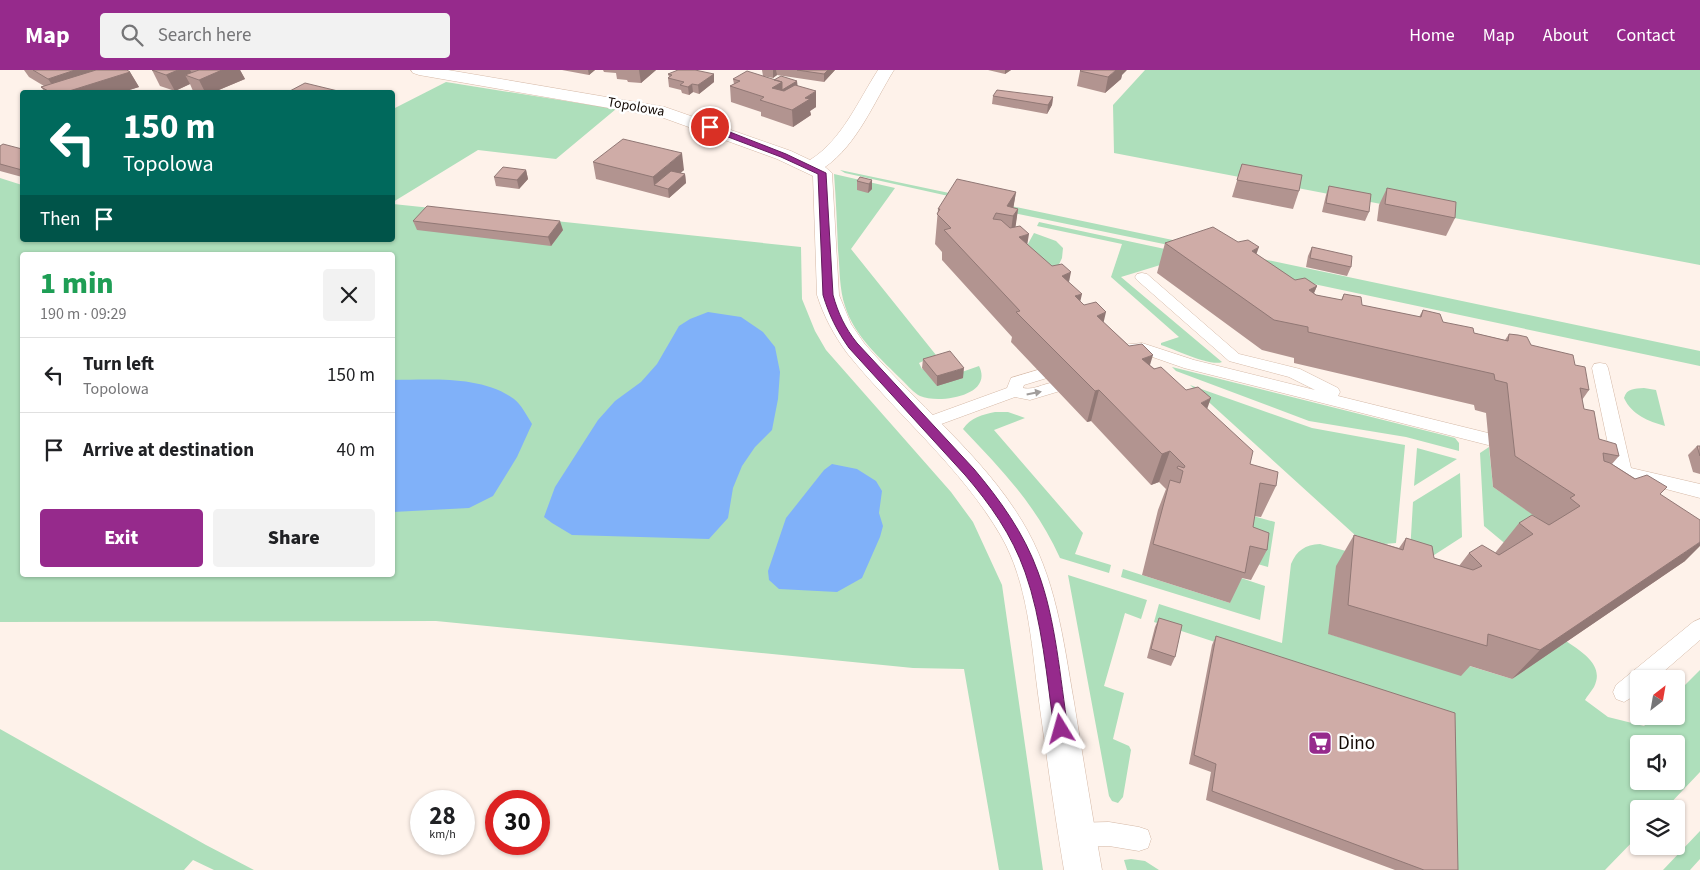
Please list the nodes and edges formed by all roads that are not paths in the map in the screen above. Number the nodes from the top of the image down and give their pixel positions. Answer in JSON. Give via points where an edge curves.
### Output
{"nodes":[{"id":1,"x":419,"y":70,"type":"edge"},
{"id":2,"x":886,"y":70,"type":"edge"},
{"id":3,"x":812,"y":167,"type":"junction"},
{"id":4,"x":1142,"y":277,"type":"dead end"},
{"id":5,"x":1142,"y":348,"type":"junction"},
{"id":6,"x":1113,"y":350,"type":"edge"},
{"id":7,"x":1126,"y":363,"type":"edge"},
{"id":8,"x":1600,"y":368,"type":"dead end"},
{"id":9,"x":1041,"y":374,"type":"dead end"},
{"id":10,"x":1054,"y":387,"type":"dead end"},
{"id":11,"x":1014,"y":391,"type":"junction"},
{"id":12,"x":1365,"y":408,"type":"junction"},
{"id":13,"x":925,"y":424,"type":"junction"},
{"id":14,"x":1488,"y":438,"type":"dead end"},
{"id":15,"x":1588,"y":463,"type":"edge"},
{"id":16,"x":1623,"y":472,"type":"junction"},
{"id":17,"x":1700,"y":491,"type":"edge"},
{"id":18,"x":1700,"y":628,"type":"edge"},
{"id":19,"x":1650,"y":670,"type":"edge"},
{"id":20,"x":1076,"y":834,"type":"junction"},
{"id":21,"x":1138,"y":839,"type":"dead end"},
{"id":22,"x":1083,"y":870,"type":"edge"}],
"edges":[{"from":1,"to":3,"type":"street","name":"Topolowa","via":[[665,112]]},
{"from":2,"to":3,"type":"street","via":[[840,142]]},
{"from":3,"to":13,"type":"street","via":[[822,173],[828,295],[833,312],[853,346]]},
{"from":4,"to":12,"type":"lane","via":[[1234,358],[1294,373]]},
{"from":5,"to":6,"type":"lane"},
{"from":5,"to":7,"type":"lane","via":[[1134,360]]},
{"from":5,"to":12,"type":"lane","via":[[1190,364]]},
{"from":8,"to":16,"type":"lane"},
{"from":9,"to":11,"type":"lane","via":[[1017,382]]},
{"from":11,"to":10,"type":"lane","one_way":true,"via":[[1030,395]]},
{"from":11,"to":13,"type":"lane"},
{"from":12,"to":14,"type":"lane"},
{"from":13,"to":20,"type":"street","via":[[999,509],[1032,572],[1049,648]]},
{"from":15,"to":16,"type":"lane"},
{"from":16,"to":17,"type":"lane"},
{"from":18,"to":19,"type":"lane"},
{"from":20,"to":21,"type":"lane","via":[[1109,834]]},
{"from":20,"to":22,"type":"street"}]}
